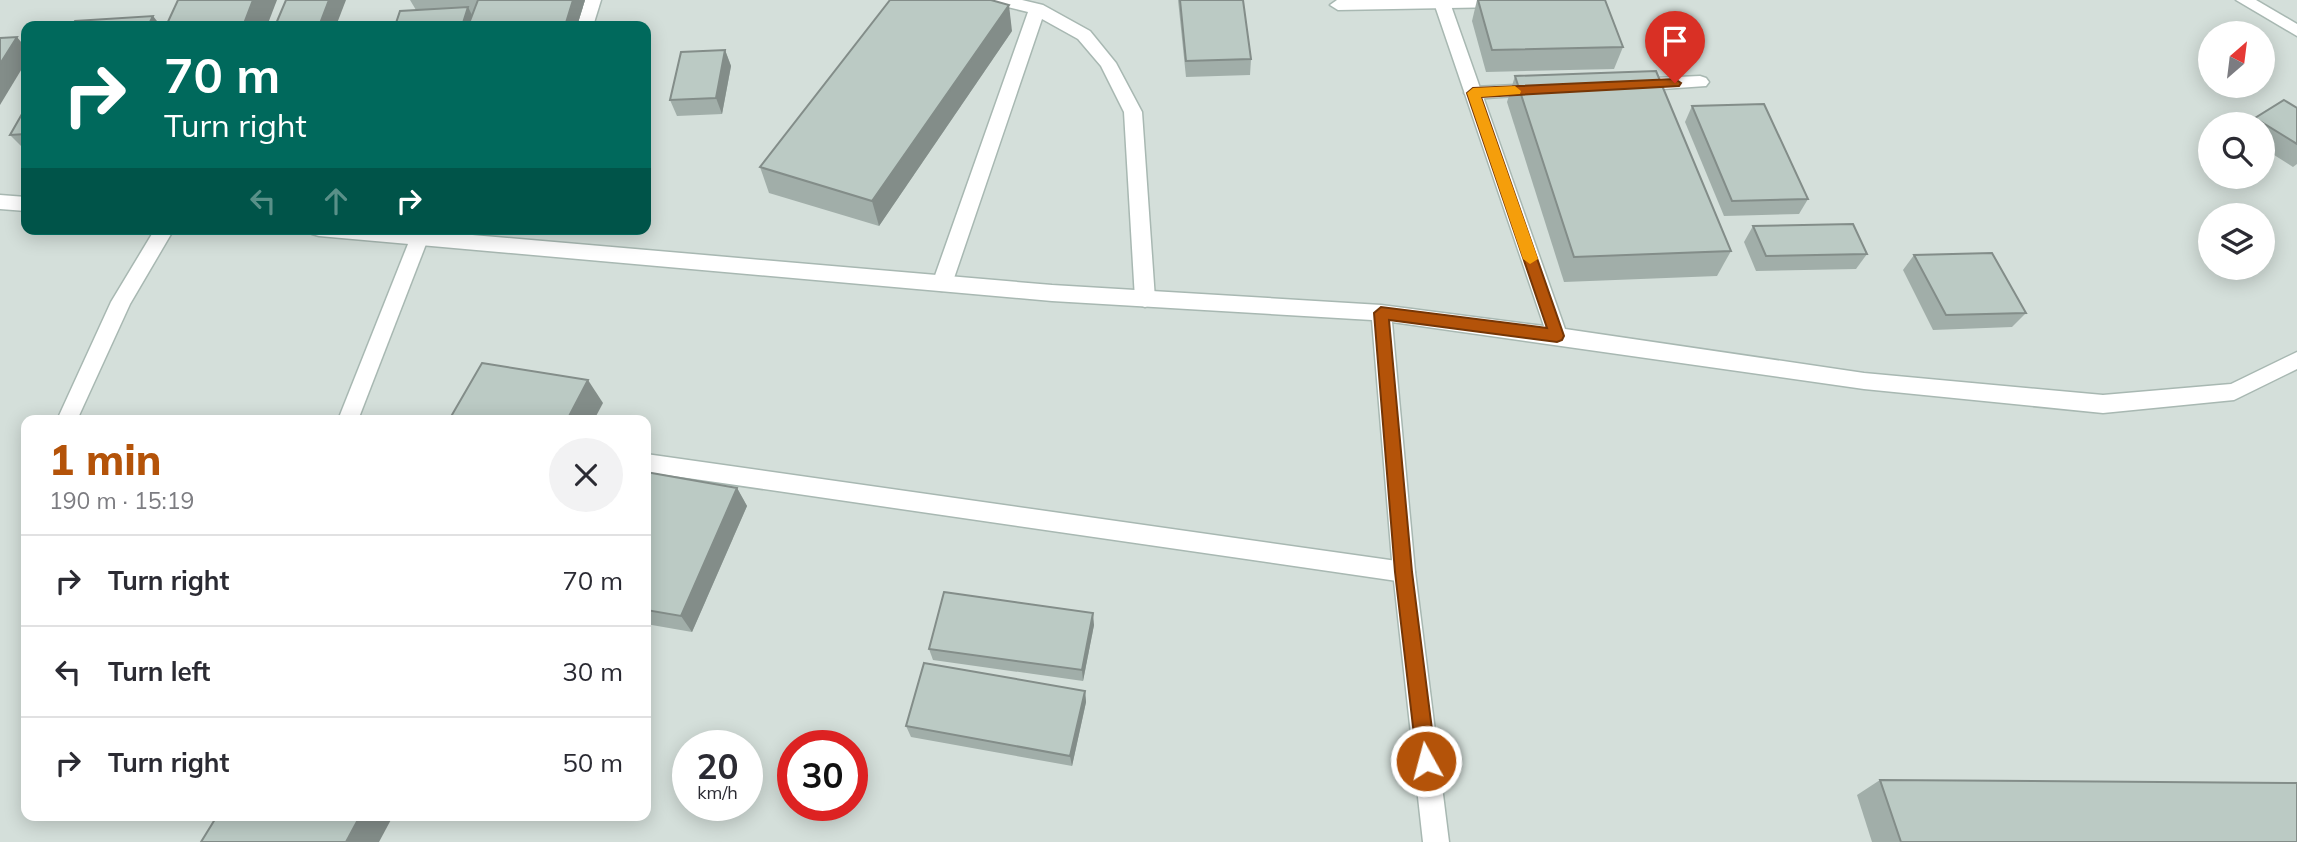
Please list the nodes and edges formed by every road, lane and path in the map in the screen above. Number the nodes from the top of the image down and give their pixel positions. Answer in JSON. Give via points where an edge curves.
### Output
{"nodes":[{"id":1,"x":593,"y":0,"type":"edge"},
{"id":2,"x":1001,"y":0,"type":"edge"},
{"id":3,"x":2244,"y":0,"type":"edge"},
{"id":4,"x":1442,"y":2,"type":"edge"},
{"id":5,"x":1516,"y":2,"type":"edge"},
{"id":6,"x":1338,"y":5,"type":"dead end"},
{"id":7,"x":1037,"y":9,"type":"junction"},
{"id":8,"x":587,"y":21,"type":"edge"},
{"id":9,"x":2297,"y":31,"type":"edge"},
{"id":10,"x":1700,"y":82,"type":"dead end"},
{"id":11,"x":1619,"y":86,"type":"edge"},
{"id":12,"x":1552,"y":89,"type":"edge"},
{"id":13,"x":1473,"y":93,"type":"junction"},
{"id":14,"x":0,"y":202,"type":"edge"},
{"id":15,"x":21,"y":204,"type":"edge"},
{"id":16,"x":161,"y":235,"type":"edge"},
{"id":17,"x":379,"y":235,"type":"edge"},
{"id":18,"x":419,"y":239,"type":"junction"},
{"id":19,"x":521,"y":239,"type":"edge"},
{"id":20,"x":942,"y":284,"type":"junction"},
{"id":21,"x":1146,"y":299,"type":"junction"},
{"id":22,"x":1381,"y":313,"type":"junction"},
{"id":23,"x":1557,"y":336,"type":"junction"},
{"id":24,"x":2297,"y":360,"type":"edge"},
{"id":25,"x":69,"y":415,"type":"edge"},
{"id":26,"x":350,"y":415,"type":"edge"},
{"id":27,"x":651,"y":464,"type":"edge"},
{"id":28,"x":1404,"y":572,"type":"junction"},
{"id":29,"x":1436,"y":842,"type":"edge"}],
"edges":[{"from":1,"to":8,"type":"street"},
{"from":2,"to":7,"type":"street"},
{"from":3,"to":9,"type":"street"},
{"from":4,"to":5,"type":"street"},
{"from":4,"to":6,"type":"street"},
{"from":4,"to":13,"type":"street"},
{"from":7,"to":20,"type":"street"},
{"from":7,"to":21,"type":"street","via":[[1084,35],[1108,63],[1133,112]]},
{"from":10,"to":11,"type":"street"},
{"from":12,"to":13,"type":"street"},
{"from":13,"to":23,"type":"street"},
{"from":14,"to":15,"type":"street"},
{"from":16,"to":25,"type":"street","via":[[121,302]]},
{"from":17,"to":18,"type":"street"},
{"from":18,"to":19,"type":"street"},
{"from":18,"to":26,"type":"street"},
{"from":19,"to":20,"type":"street"},
{"from":20,"to":21,"type":"street"},
{"from":21,"to":22,"type":"street"},
{"from":22,"to":23,"type":"street"},
{"from":22,"to":28,"type":"street"},
{"from":23,"to":24,"type":"street","via":[[1864,381],[2103,404],[2234,392]]},
{"from":27,"to":28,"type":"street"},
{"from":28,"to":29,"type":"street"}]}
